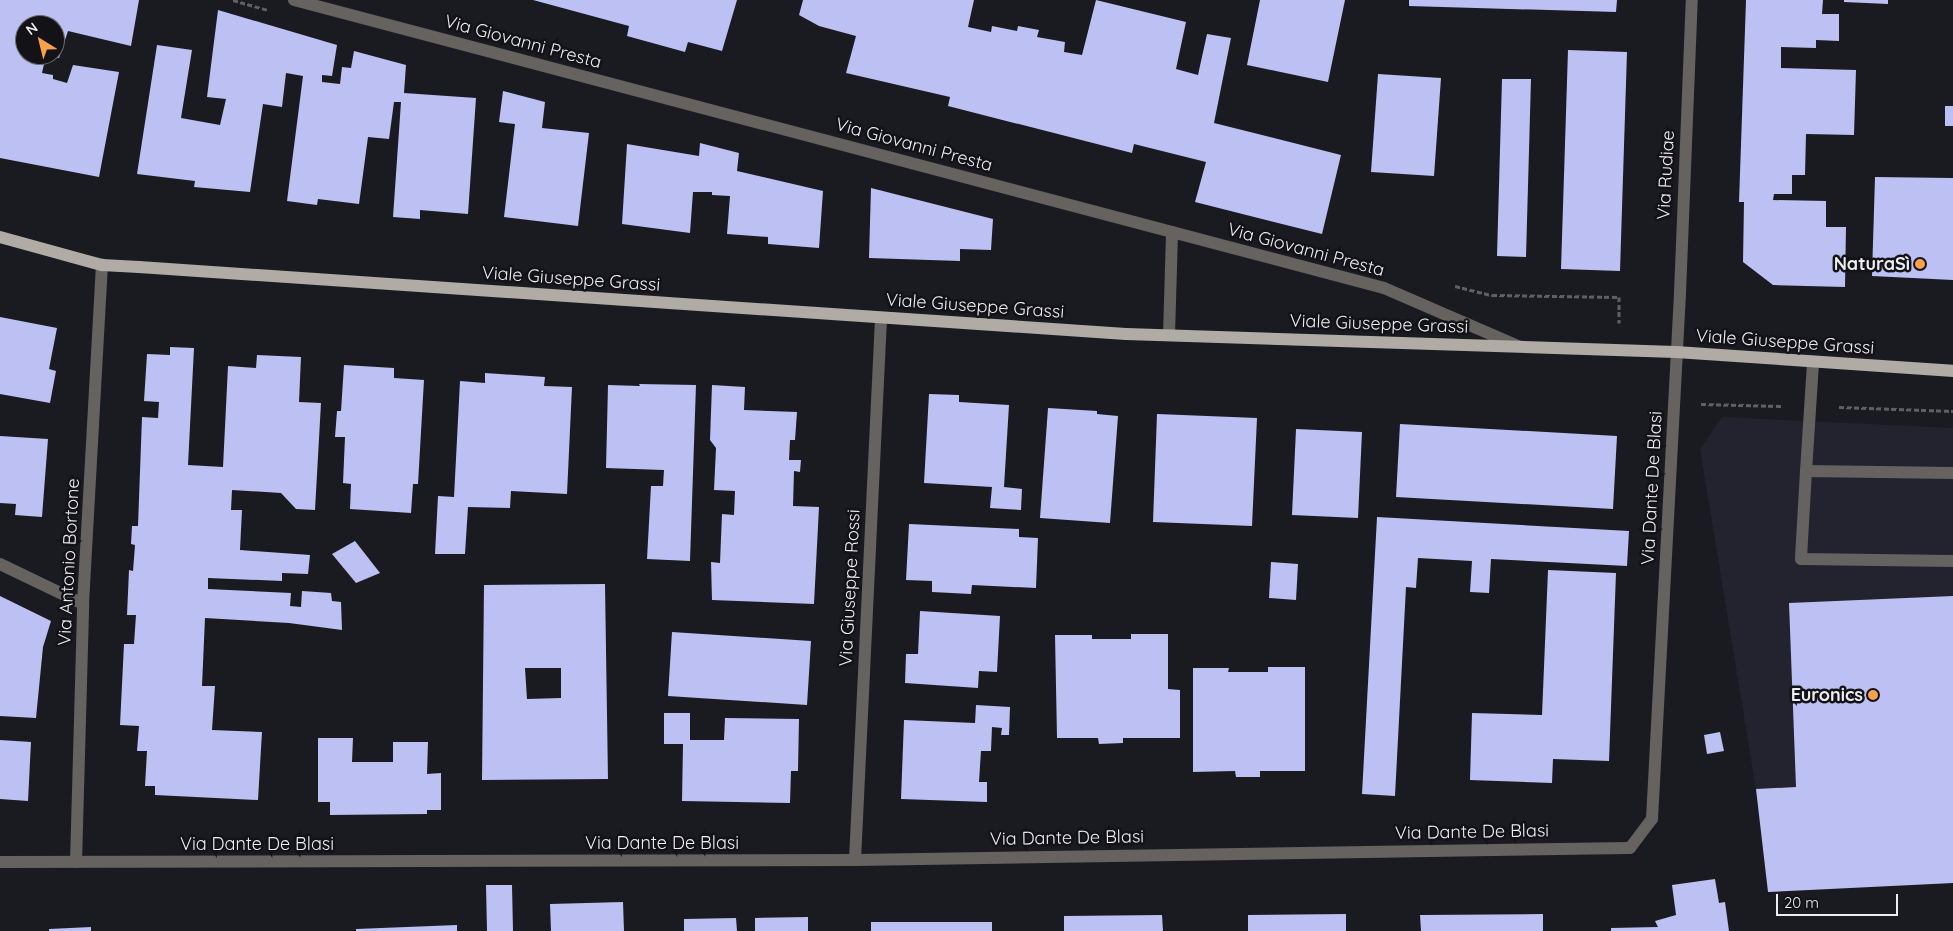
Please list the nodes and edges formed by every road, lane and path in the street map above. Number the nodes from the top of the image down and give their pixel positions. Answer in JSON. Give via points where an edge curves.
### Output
{"nodes":[{"id":1,"x":294,"y":0,"type":"edge"},
{"id":2,"x":1692,"y":0,"type":"edge"},
{"id":3,"x":1172,"y":232,"type":"junction"},
{"id":4,"x":0,"y":237,"type":"edge"},
{"id":5,"x":102,"y":265,"type":"junction"},
{"id":6,"x":881,"y":318,"type":"junction"},
{"id":7,"x":1169,"y":336,"type":"junction"},
{"id":8,"x":1518,"y":346,"type":"junction"},
{"id":9,"x":1676,"y":352,"type":"junction"},
{"id":10,"x":1813,"y":363,"type":"junction"},
{"id":11,"x":1953,"y":371,"type":"edge"},
{"id":12,"x":1806,"y":471,"type":"junction"},
{"id":13,"x":1953,"y":473,"type":"edge"},
{"id":14,"x":1953,"y":561,"type":"edge"},
{"id":15,"x":0,"y":564,"type":"edge"},
{"id":16,"x":83,"y":604,"type":"junction"},
{"id":17,"x":855,"y":860,"type":"junction"},
{"id":18,"x":0,"y":862,"type":"edge"},
{"id":19,"x":76,"y":862,"type":"junction"}],
"edges":[{"from":1,"to":3,"type":"street","name":"Via Giovanni Presta"},
{"from":2,"to":9,"type":"street","name":"Via Rudiae"},
{"from":3,"to":7,"type":"street"},
{"from":3,"to":8,"type":"street","name":"Via Giovanni Presta","via":[[1384,288]]},
{"from":4,"to":5,"type":"main road","name":"Viale Giuseppe Grassi"},
{"from":5,"to":6,"type":"main road","name":"Viale Giuseppe Grassi"},
{"from":5,"to":16,"type":"street","name":"Via Antonio Bortone"},
{"from":6,"to":7,"type":"main road","name":"Viale Giuseppe Grassi"},
{"from":6,"to":17,"type":"street","name":"Via Giuseppe Rossi"},
{"from":7,"to":8,"type":"main road","name":"Viale Giuseppe Grassi"},
{"from":8,"to":9,"type":"main road","name":"Viale Giuseppe Grassi"},
{"from":9,"to":10,"type":"main road","name":"Viale Giuseppe Grassi"},
{"from":9,"to":17,"type":"street","name":"Via Dante De Blasi","via":[[1652,819],[1630,848]]},
{"from":10,"to":11,"type":"main road","name":"Viale Giuseppe Grassi"},
{"from":10,"to":12,"type":"street"},
{"from":12,"to":13,"type":"street"},
{"from":12,"to":14,"type":"street","via":[[1801,559]]},
{"from":15,"to":16,"type":"street"},
{"from":16,"to":19,"type":"street","name":"Via Antonio Bortone"},
{"from":17,"to":19,"type":"street","name":"Via Dante De Blasi"},
{"from":18,"to":19,"type":"street","name":"Via Dante De Blasi"}]}
